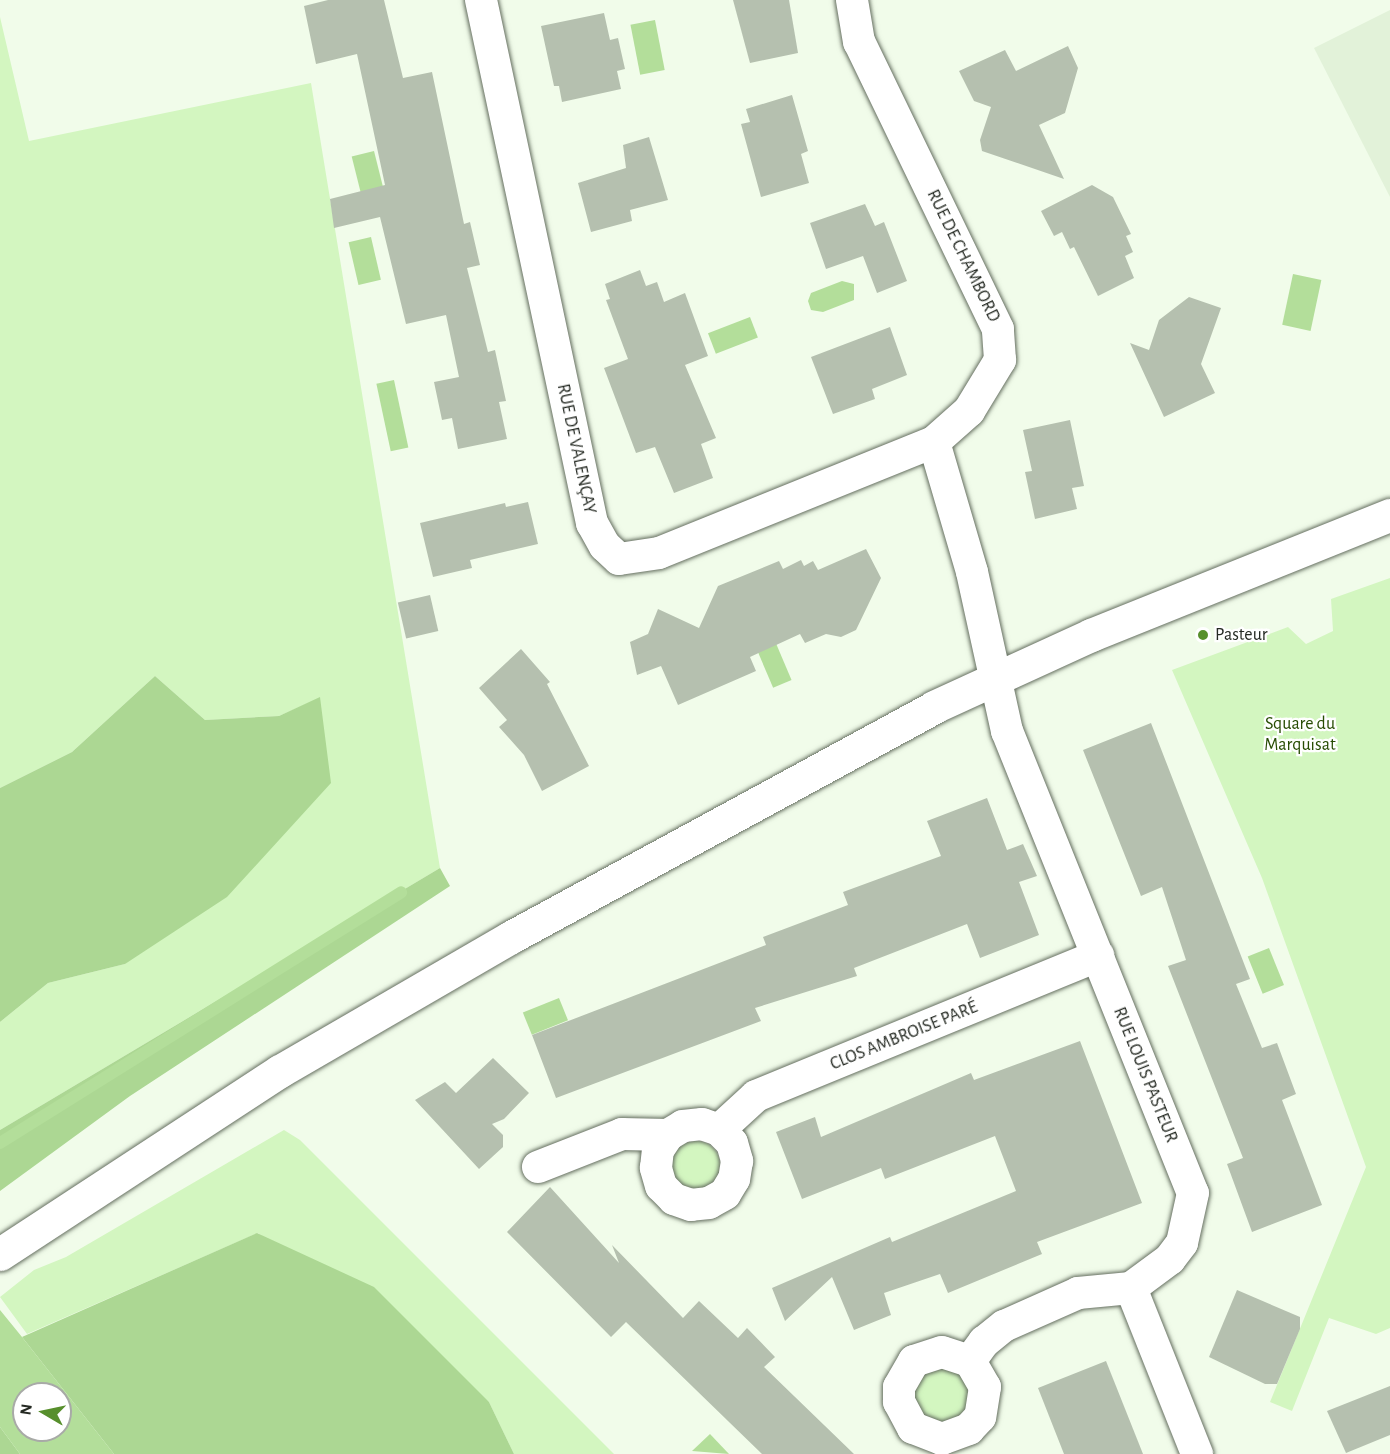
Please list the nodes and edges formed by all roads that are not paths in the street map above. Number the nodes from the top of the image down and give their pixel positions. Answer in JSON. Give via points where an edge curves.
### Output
{"nodes":[{"id":1,"x":481,"y":0,"type":"edge"},
{"id":2,"x":852,"y":0,"type":"edge"},
{"id":3,"x":934,"y":442,"type":"junction"},
{"id":4,"x":1390,"y":515,"type":"edge"},
{"id":5,"x":994,"y":676,"type":"junction"},
{"id":6,"x":1098,"y":956,"type":"junction"},
{"id":7,"x":719,"y":1130,"type":"junction"},
{"id":8,"x":668,"y":1135,"type":"junction"},
{"id":9,"x":538,"y":1167,"type":"dead end"},
{"id":10,"x":1,"y":1253,"type":"edge"},
{"id":11,"x":1131,"y":1288,"type":"junction"},
{"id":12,"x":970,"y":1361,"type":"dead end"},
{"id":13,"x":1197,"y":1454,"type":"edge"}],
"edges":[{"from":1,"to":3,"type":"street","name":"RUE DE VALENÇAY","via":[[592,523],[605,546],[619,559],[659,553]]},
{"from":2,"to":3,"type":"street","name":"RUE DE CHAMBORD","via":[[859,42],[998,329],[1000,360],[969,411]]},
{"from":3,"to":5,"type":"street","via":[[972,572]]},
{"from":4,"to":5,"type":"main road"},
{"from":5,"to":6,"type":"street","name":"RUE LOUIS PASTEUR","via":[[1007,731]]},
{"from":5,"to":10,"type":"main road","via":[[511,937],[280,1071]]},
{"from":6,"to":7,"type":"street","name":"CLOS AMBROISE PARÉ","via":[[756,1096]]},
{"from":6,"to":11,"type":"street","name":"RUE LOUIS PASTEUR","via":[[1193,1193],[1182,1244],[1170,1259]]},
{"from":7,"to":8,"type":"street","via":[[702,1124],[684,1126]]},
{"from":7,"to":8,"type":"street","via":[[732,1143],[737,1161],[734,1179],[725,1194],[709,1203],[691,1205],[674,1199],[661,1186],[656,1168],[658,1150]]},
{"from":8,"to":9,"type":"street","via":[[622,1134]]},
{"from":11,"to":12,"type":"street","via":[[1078,1293],[1004,1326],[984,1342]]},
{"from":11,"to":13,"type":"street"}]}
